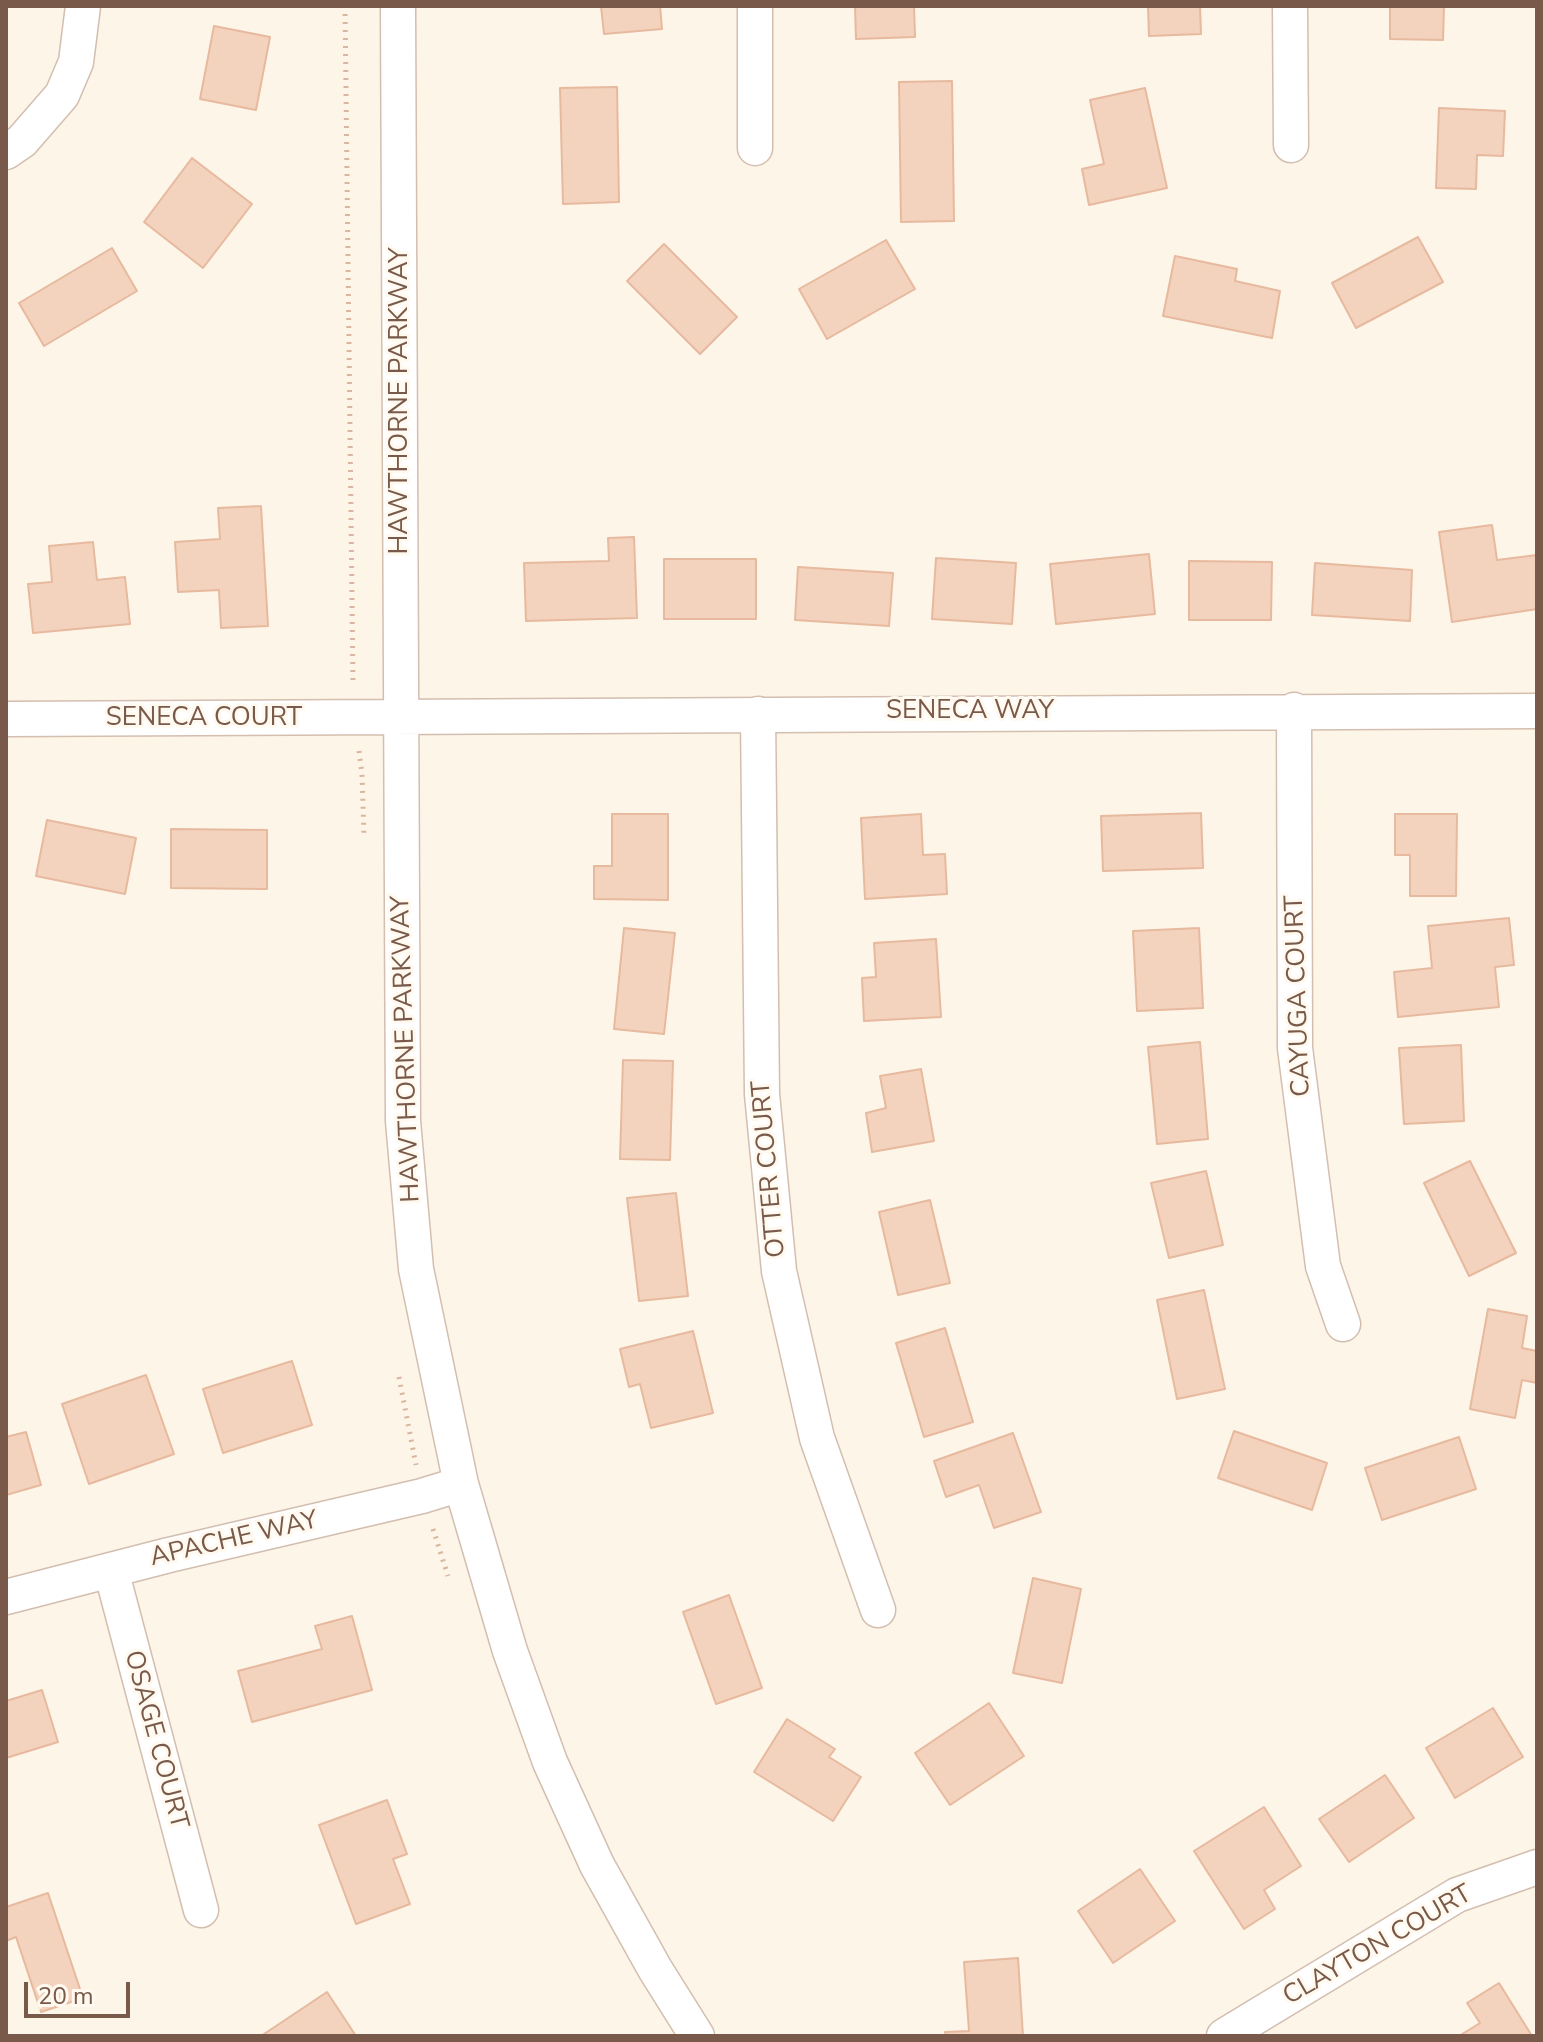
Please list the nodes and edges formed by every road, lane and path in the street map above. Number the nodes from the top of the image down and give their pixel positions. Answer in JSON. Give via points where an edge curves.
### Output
{"nodes":[{"id":1,"x":83,"y":6,"type":"edge"},
{"id":2,"x":398,"y":6,"type":"edge"},
{"id":3,"x":755,"y":6,"type":"edge"},
{"id":4,"x":1290,"y":6,"type":"edge"},
{"id":5,"x":1291,"y":145,"type":"dead end"},
{"id":6,"x":755,"y":148,"type":"dead end"},
{"id":7,"x":6,"y":152,"type":"edge"},
{"id":8,"x":1294,"y":710,"type":"junction"},
{"id":9,"x":1537,"y":711,"type":"edge"},
{"id":10,"x":758,"y":714,"type":"junction"},
{"id":11,"x":402,"y":716,"type":"junction"},
{"id":12,"x":6,"y":719,"type":"edge"},
{"id":13,"x":1343,"y":1324,"type":"dead end"},
{"id":14,"x":461,"y":1484,"type":"junction"},
{"id":15,"x":111,"y":1570,"type":"junction"},
{"id":16,"x":6,"y":1597,"type":"edge"},
{"id":17,"x":878,"y":1610,"type":"dead end"},
{"id":18,"x":1537,"y":1867,"type":"edge"},
{"id":19,"x":201,"y":1910,"type":"dead end"},
{"id":20,"x":697,"y":2036,"type":"edge"},
{"id":21,"x":1224,"y":2036,"type":"edge"}],
"edges":[{"from":1,"to":7,"type":"street","via":[[76,62],[62,95]]},
{"from":2,"to":11,"type":"street","name":"HAWTHORNE PARKWAY"},
{"from":3,"to":6,"type":"street"},
{"from":4,"to":5,"type":"street"},
{"from":8,"to":9,"type":"street","name":"SENECA WAY"},
{"from":8,"to":10,"type":"street","name":"SENECA WAY"},
{"from":8,"to":13,"type":"street","name":"CAYUGA COURT","via":[[1295,1048],[1323,1266]]},
{"from":10,"to":11,"type":"street","name":"SENECA WAY"},
{"from":10,"to":17,"type":"street","name":"OTTER COURT","via":[[762,1094],[779,1271],[817,1438]]},
{"from":11,"to":12,"type":"street","name":"SENECA COURT"},
{"from":11,"to":14,"type":"street","name":"HAWTHORNE PARKWAY","via":[[403,1121],[416,1269]]},
{"from":14,"to":15,"type":"street","name":"APACHE WAY"},
{"from":14,"to":20,"type":"street","name":"HAWTHORNE PARKWAY","via":[[510,1651],[550,1762],[597,1865]]},
{"from":15,"to":16,"type":"street","name":"APACHE WAY"},
{"from":15,"to":19,"type":"street","name":"OSAGE COURT"},
{"from":18,"to":21,"type":"street","name":"CLAYTON COURT","via":[[1457,1895]]}]}
